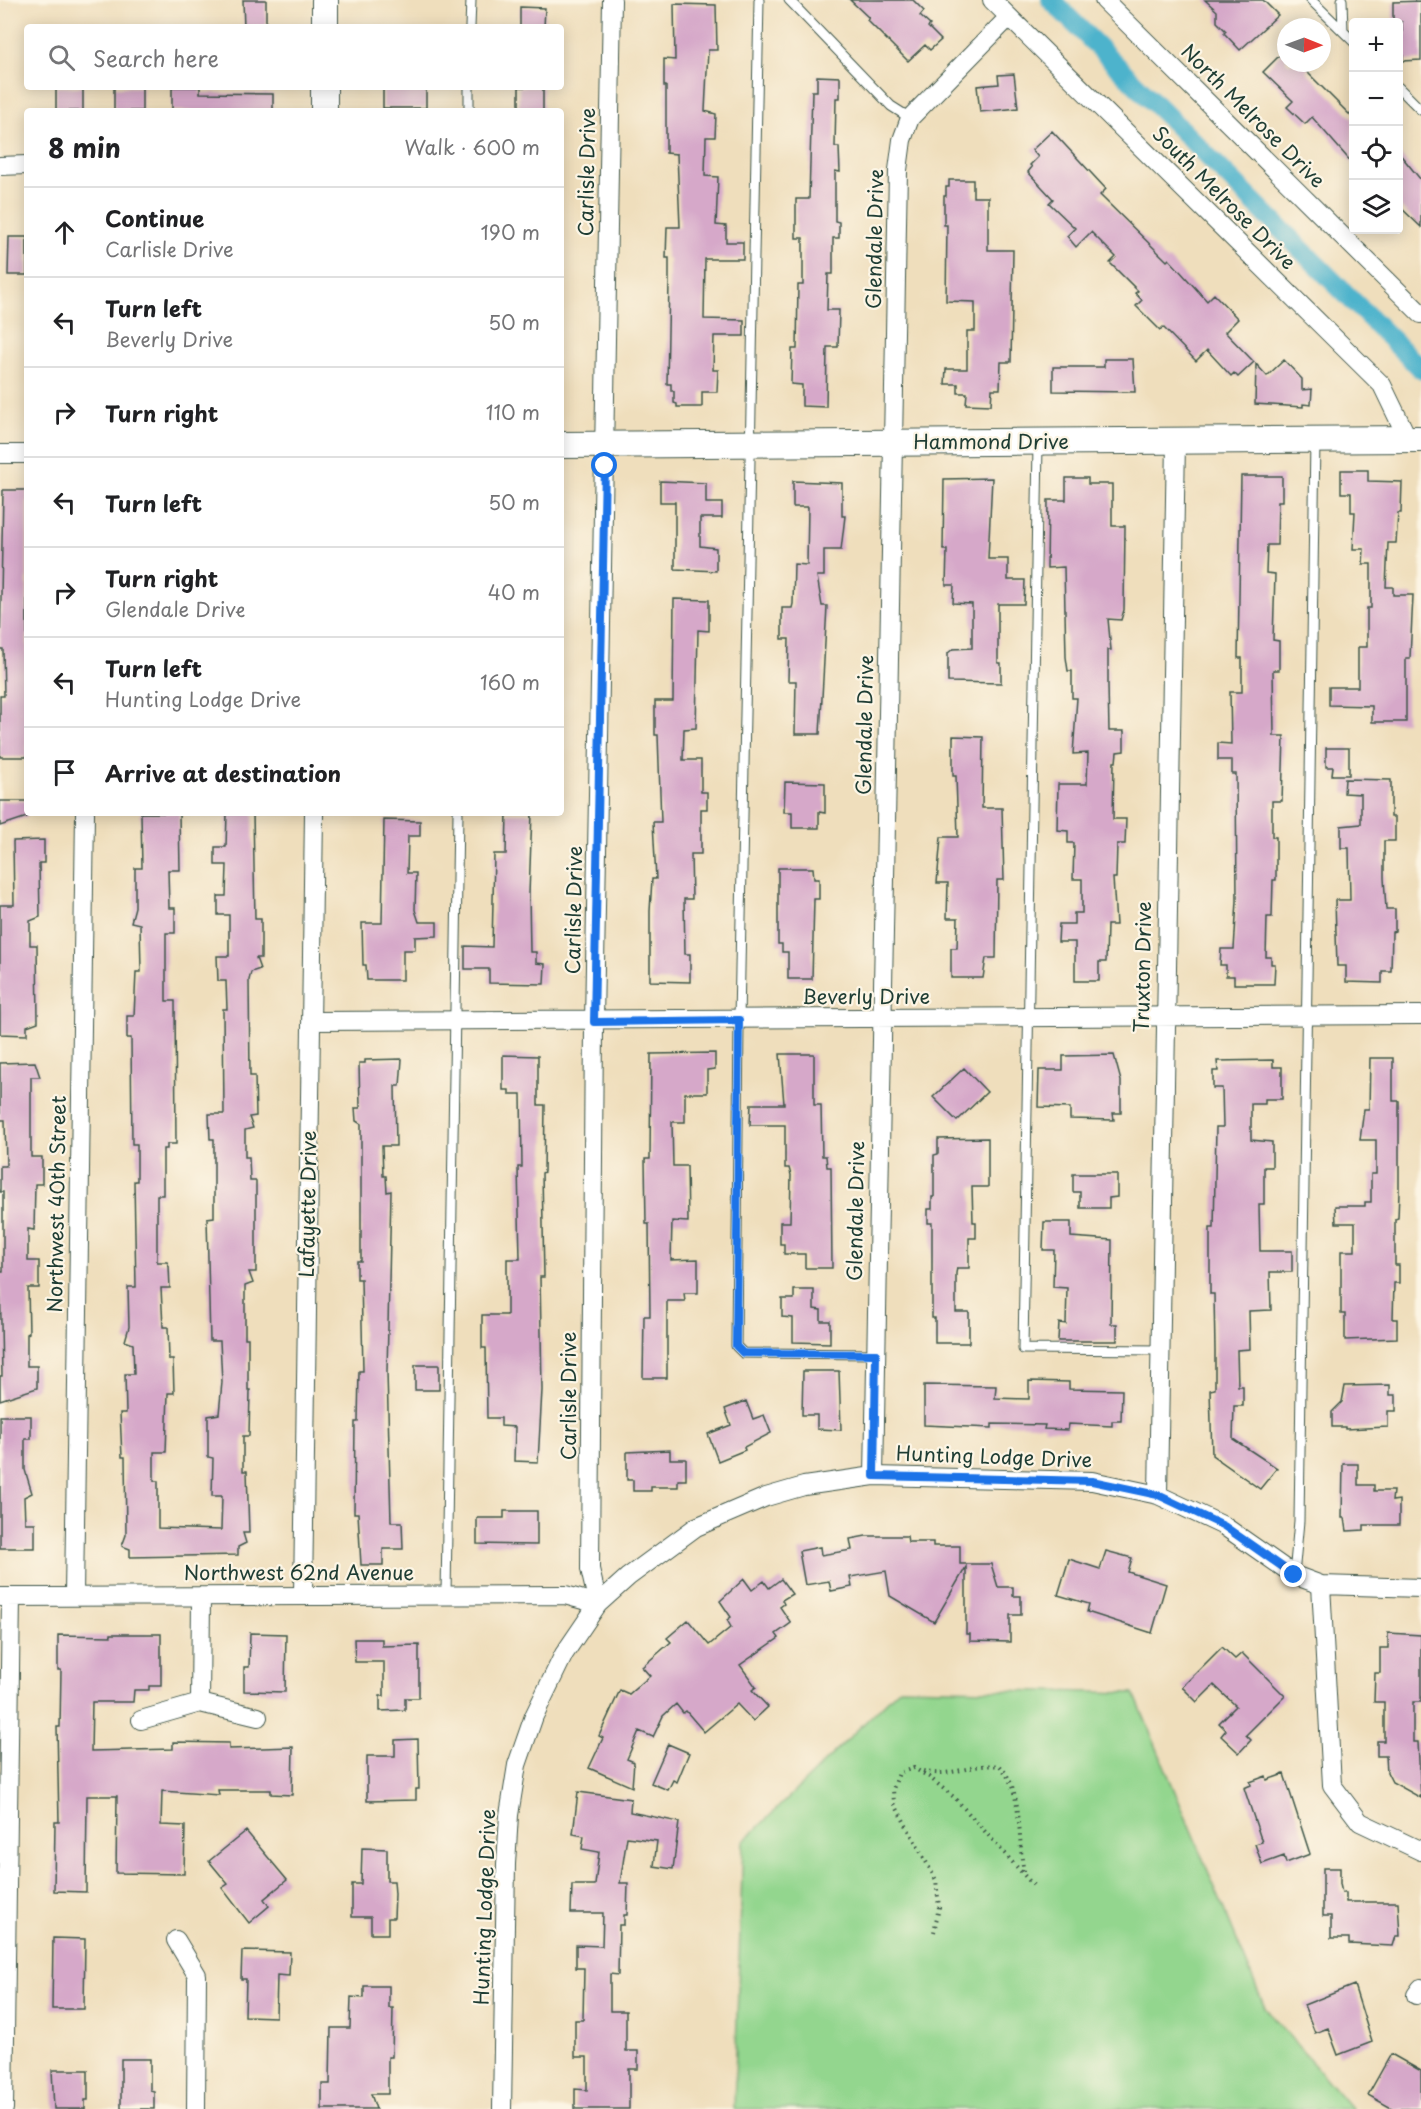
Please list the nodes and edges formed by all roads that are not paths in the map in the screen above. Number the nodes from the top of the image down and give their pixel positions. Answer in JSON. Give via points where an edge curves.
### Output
{"nodes":[{"id":1,"x":325,"y":0,"type":"edge"},
{"id":2,"x":471,"y":0,"type":"edge"},
{"id":3,"x":612,"y":0,"type":"edge"},
{"id":4,"x":759,"y":0,"type":"edge"},
{"id":5,"x":789,"y":0,"type":"edge"},
{"id":6,"x":992,"y":0,"type":"edge"},
{"id":7,"x":1104,"y":0,"type":"edge"},
{"id":8,"x":1311,"y":0,"type":"edge"},
{"id":9,"x":1342,"y":0,"type":"edge"},
{"id":10,"x":1009,"y":17,"type":"junction"},
{"id":11,"x":325,"y":24,"type":"edge"},
{"id":12,"x":470,"y":24,"type":"edge"},
{"id":13,"x":1342,"y":31,"type":"junction"},
{"id":14,"x":1349,"y":38,"type":"edge"},
{"id":15,"x":324,"y":90,"type":"edge"},
{"id":16,"x":469,"y":90,"type":"edge"},
{"id":17,"x":1403,"y":92,"type":"edge"},
{"id":18,"x":324,"y":108,"type":"edge"},
{"id":19,"x":469,"y":108,"type":"edge"},
{"id":20,"x":1421,"y":110,"type":"edge"},
{"id":21,"x":910,"y":117,"type":"junction"},
{"id":22,"x":24,"y":165,"type":"edge"},
{"id":23,"x":0,"y":166,"type":"edge"},
{"id":24,"x":1421,"y":314,"type":"edge"},
{"id":25,"x":1415,"y":439,"type":"edge"},
{"id":26,"x":1315,"y":440,"type":"junction"},
{"id":27,"x":1176,"y":441,"type":"junction"},
{"id":28,"x":1038,"y":442,"type":"junction"},
{"id":29,"x":750,"y":443,"type":"junction"},
{"id":30,"x":893,"y":443,"type":"junction"},
{"id":31,"x":564,"y":445,"type":"edge"},
{"id":32,"x":605,"y":445,"type":"junction"},
{"id":33,"x":0,"y":454,"type":"edge"},
{"id":34,"x":24,"y":454,"type":"edge"},
{"id":35,"x":85,"y":816,"type":"edge"},
{"id":36,"x":314,"y":816,"type":"edge"},
{"id":37,"x":458,"y":816,"type":"edge"},
{"id":38,"x":1421,"y":1015,"type":"edge"},
{"id":39,"x":1306,"y":1016,"type":"junction"},
{"id":40,"x":1164,"y":1017,"type":"junction"},
{"id":41,"x":1028,"y":1018,"type":"junction"},
{"id":42,"x":739,"y":1020,"type":"junction"},
{"id":43,"x":882,"y":1020,"type":"junction"},
{"id":44,"x":310,"y":1021,"type":"junction"},
{"id":45,"x":455,"y":1022,"type":"junction"},
{"id":46,"x":594,"y":1022,"type":"junction"},
{"id":47,"x":1160,"y":1350,"type":"junction"},
{"id":48,"x":876,"y":1354,"type":"junction"},
{"id":49,"x":874,"y":1476,"type":"junction"},
{"id":50,"x":1158,"y":1495,"type":"junction"},
{"id":51,"x":1294,"y":1575,"type":"junction"},
{"id":52,"x":1321,"y":1586,"type":"junction"},
{"id":53,"x":1421,"y":1588,"type":"edge"},
{"id":54,"x":303,"y":1595,"type":"junction"},
{"id":55,"x":446,"y":1595,"type":"junction"},
{"id":56,"x":74,"y":1596,"type":"junction"},
{"id":57,"x":6,"y":1597,"type":"edge"},
{"id":58,"x":201,"y":1597,"type":"junction"},
{"id":59,"x":598,"y":1604,"type":"junction"},
{"id":60,"x":200,"y":1703,"type":"junction"},
{"id":61,"x":258,"y":1717,"type":"dead end"},
{"id":62,"x":141,"y":1720,"type":"dead end"},
{"id":63,"x":1421,"y":1851,"type":"edge"},
{"id":64,"x":176,"y":1940,"type":"dead end"},
{"id":65,"x":4,"y":2109,"type":"edge"},
{"id":66,"x":196,"y":2109,"type":"edge"},
{"id":67,"x":502,"y":2109,"type":"edge"}],
"edges":[{"from":1,"to":11,"type":"street"},
{"from":2,"to":12,"type":"lane"},
{"from":3,"to":32,"type":"street","name":"Carlisle Drive"},
{"from":4,"to":29,"type":"lane"},
{"from":5,"to":21,"type":"lane","via":[[891,106]]},
{"from":6,"to":10,"type":"street","name":"South Melrose Drive"},
{"from":7,"to":24,"type":"street","name":"North Melrose Drive"},
{"from":8,"to":13,"type":"lane"},
{"from":9,"to":13,"type":"lane"},
{"from":10,"to":21,"type":"street","name":"Glendale Drive"},
{"from":10,"to":25,"type":"street","name":"South Melrose Drive","via":[[1382,385]]},
{"from":13,"to":14,"type":"lane"},
{"from":15,"to":18,"type":"street"},
{"from":16,"to":19,"type":"lane"},
{"from":17,"to":20,"type":"lane"},
{"from":21,"to":30,"type":"street","name":"Glendale Drive","via":[[898,170]]},
{"from":22,"to":23,"type":"street"},
{"from":25,"to":26,"type":"street","name":"Hammond Drive"},
{"from":26,"to":27,"type":"street","name":"Hammond Drive"},
{"from":26,"to":39,"type":"lane"},
{"from":27,"to":28,"type":"street","name":"Hammond Drive"},
{"from":27,"to":40,"type":"street","name":"Truxton Drive"},
{"from":28,"to":30,"type":"street","name":"Hammond Drive"},
{"from":28,"to":41,"type":"lane"},
{"from":29,"to":30,"type":"street","name":"Hammond Drive"},
{"from":29,"to":32,"type":"street","name":"Hammond Drive"},
{"from":29,"to":42,"type":"lane"},
{"from":30,"to":43,"type":"street","name":"Glendale Drive"},
{"from":31,"to":32,"type":"street","name":"Hammond Drive"},
{"from":32,"to":46,"type":"street","name":"Carlisle Drive"},
{"from":33,"to":34,"type":"street"},
{"from":35,"to":56,"type":"street","name":"Northwest 40th Street"},
{"from":36,"to":44,"type":"street","name":"Lafayette Drive"},
{"from":37,"to":45,"type":"lane"},
{"from":38,"to":39,"type":"street","name":"Beverly Drive"},
{"from":39,"to":40,"type":"street","name":"Beverly Drive"},
{"from":39,"to":51,"type":"lane","via":[[1299,1521]]},
{"from":40,"to":41,"type":"street","name":"Beverly Drive"},
{"from":40,"to":47,"type":"street","name":"Truxton Drive"},
{"from":41,"to":43,"type":"street","name":"Beverly Drive"},
{"from":41,"to":47,"type":"lane","via":[[1023,1349]]},
{"from":42,"to":43,"type":"street","name":"Beverly Drive"},
{"from":42,"to":46,"type":"street","name":"Beverly Drive"},
{"from":42,"to":48,"type":"lane","via":[[736,1346],[743,1353]]},
{"from":43,"to":48,"type":"street","name":"Glendale Drive"},
{"from":44,"to":45,"type":"street","name":"Beverly Drive"},
{"from":44,"to":54,"type":"street","name":"Lafayette Drive"},
{"from":45,"to":46,"type":"street","name":"Beverly Drive"},
{"from":45,"to":55,"type":"lane"},
{"from":46,"to":59,"type":"street","name":"Carlisle Drive","via":[[590,1569]]},
{"from":47,"to":50,"type":"street","name":"Truxton Drive"},
{"from":48,"to":49,"type":"street","name":"Glendale Drive"},
{"from":49,"to":50,"type":"street","name":"Hunting Lodge Drive","via":[[1092,1481]]},
{"from":49,"to":59,"type":"street","name":"Hunting Lodge Drive","via":[[804,1486],[732,1510],[696,1527],[664,1549]]},
{"from":50,"to":51,"type":"street","name":"Hunting Lodge Drive","via":[[1224,1526]]},
{"from":51,"to":52,"type":"street","name":"Hunting Lodge Drive"},
{"from":52,"to":53,"type":"street","name":"Hunting Lodge Drive"},
{"from":52,"to":63,"type":"street","via":[[1332,1785],[1360,1822]]},
{"from":54,"to":55,"type":"street","name":"Northwest 62nd Avenue"},
{"from":54,"to":58,"type":"street","name":"Northwest 62nd Avenue"},
{"from":55,"to":59,"type":"street","name":"Northwest 62nd Avenue","via":[[565,1595]]},
{"from":56,"to":57,"type":"street","name":"Northwest 62nd Avenue"},
{"from":56,"to":58,"type":"street","name":"Northwest 62nd Avenue"},
{"from":57,"to":65,"type":"street"},
{"from":58,"to":60,"type":"street"},
{"from":59,"to":67,"type":"street","name":"Hunting Lodge Drive","via":[[564,1654],[534,1716],[517,1765],[506,1864]]},
{"from":60,"to":61,"type":"street"},
{"from":60,"to":62,"type":"street"},
{"from":64,"to":66,"type":"street","via":[[197,1975]]}]}
